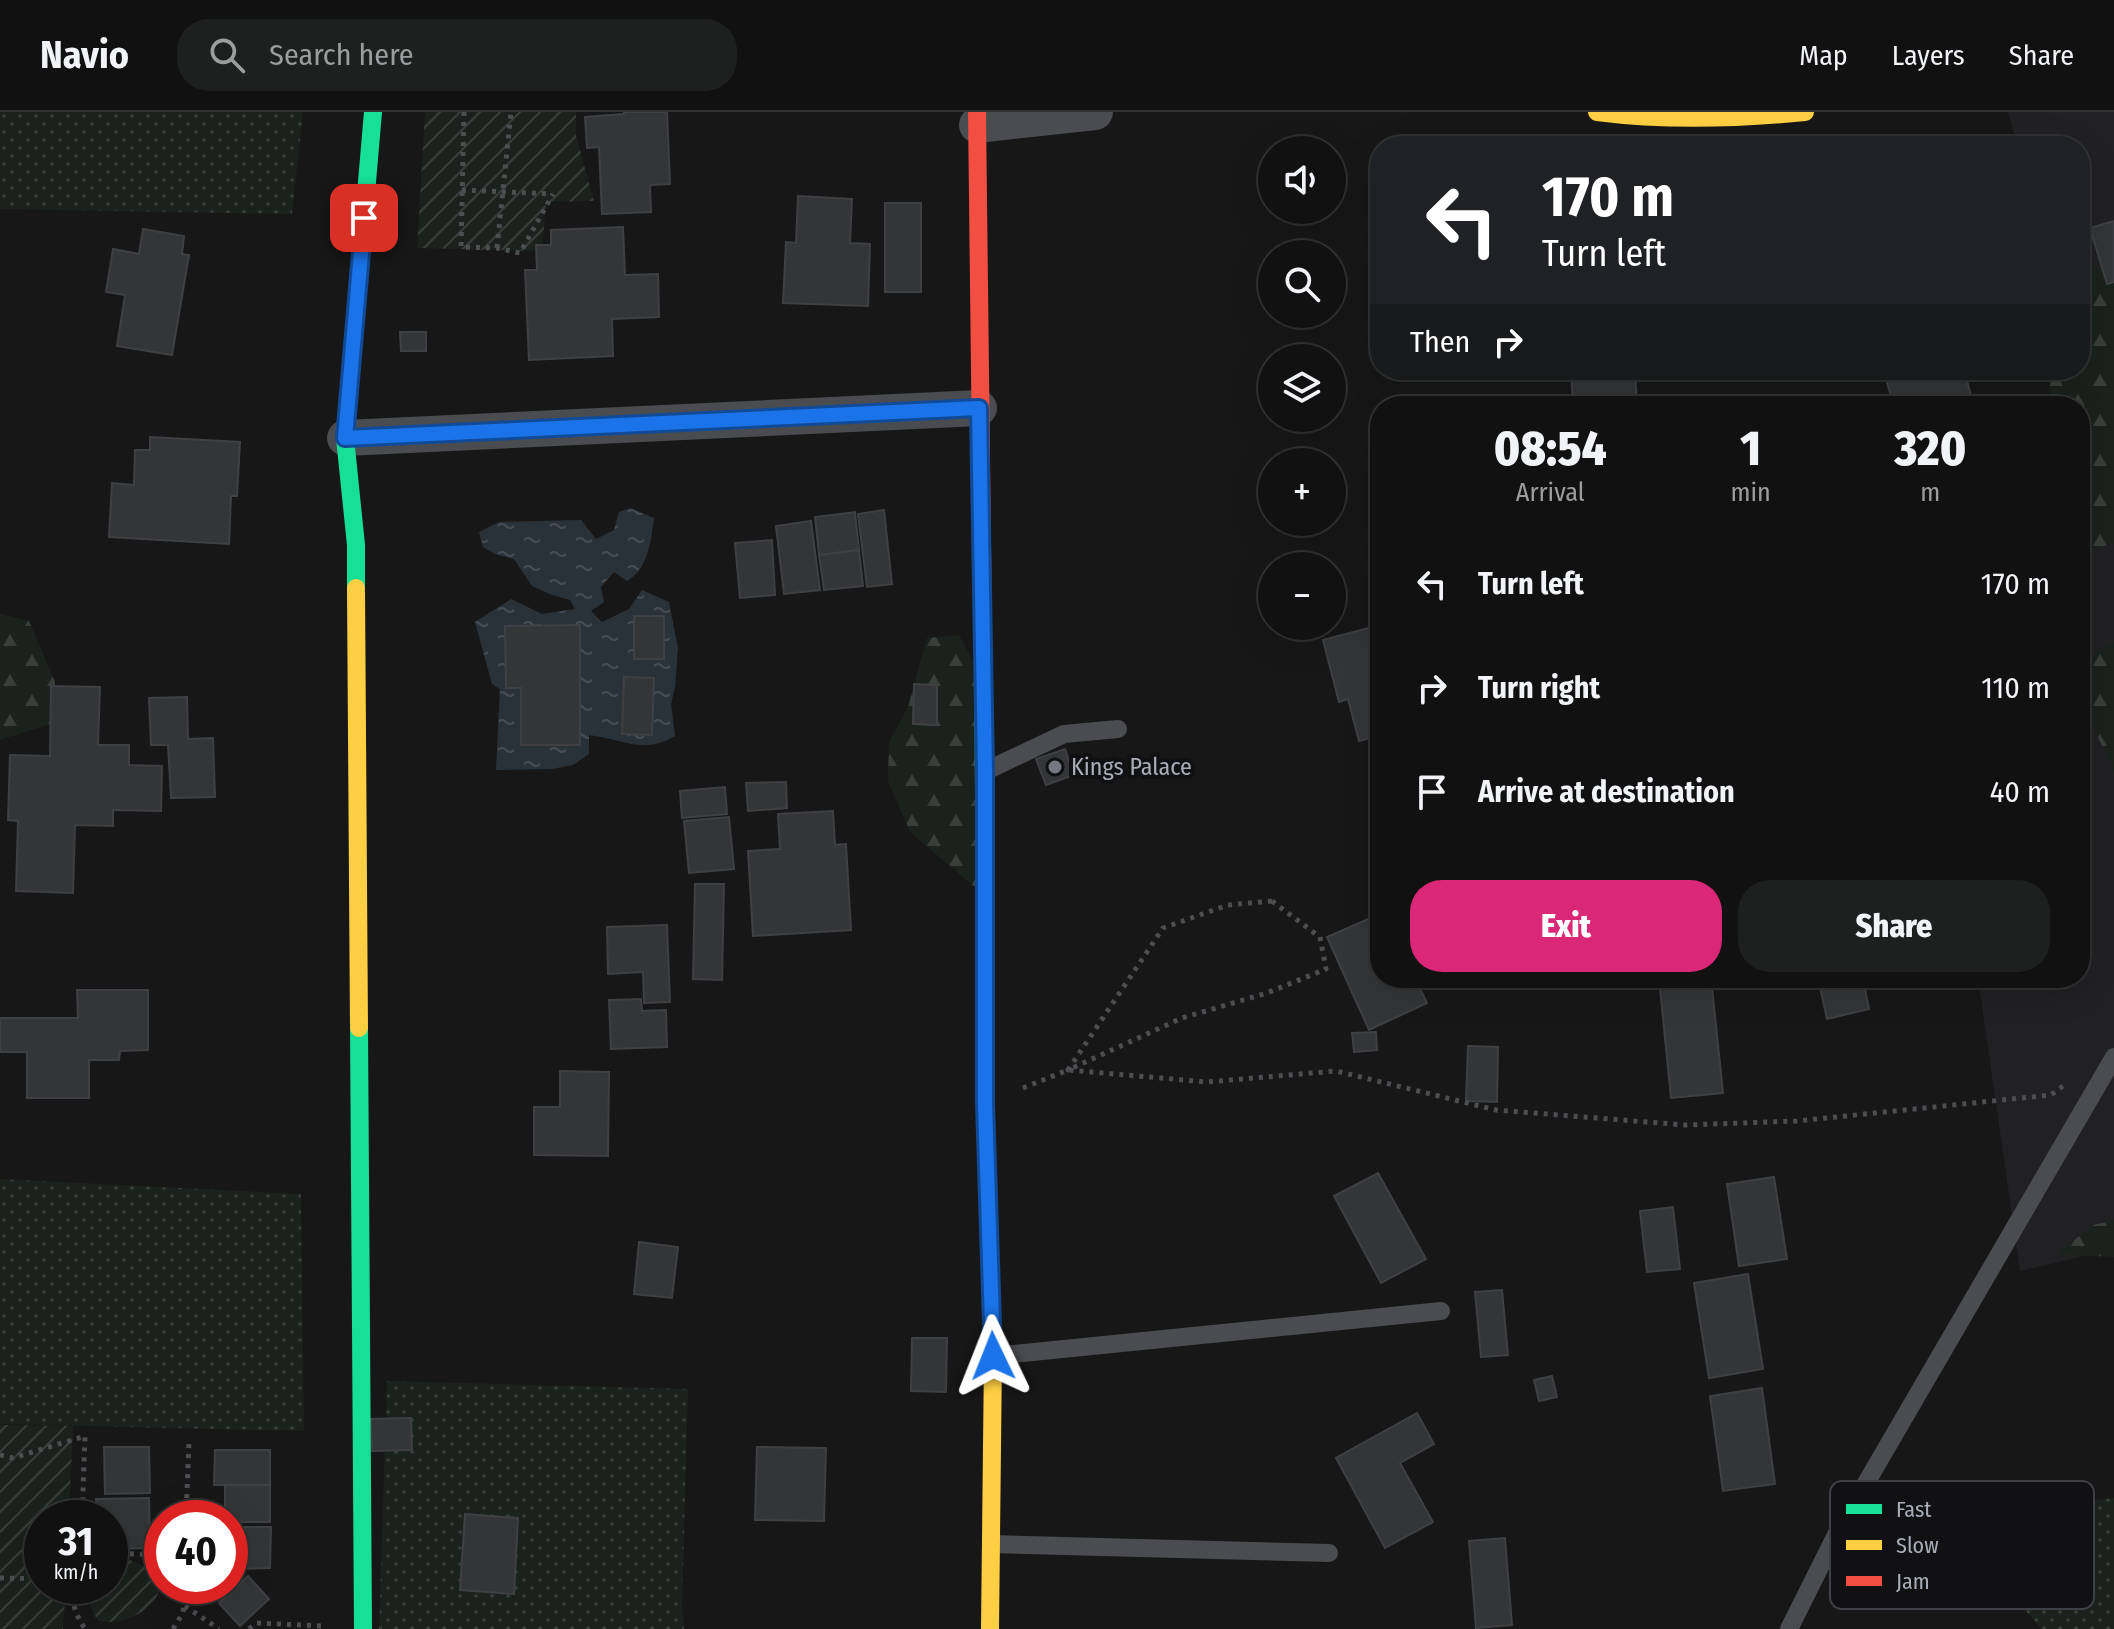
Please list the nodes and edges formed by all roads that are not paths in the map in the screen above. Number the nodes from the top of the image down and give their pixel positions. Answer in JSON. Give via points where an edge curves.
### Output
{"nodes":[{"id":1,"x":373,"y":112,"type":"edge"},
{"id":2,"x":1095,"y":112,"type":"edge"},
{"id":3,"x":1597,"y":112,"type":"edge"},
{"id":4,"x":1805,"y":112,"type":"edge"},
{"id":5,"x":977,"y":118,"type":"edge"},
{"id":6,"x":979,"y":408,"type":"junction"},
{"id":7,"x":345,"y":438,"type":"junction"},
{"id":8,"x":1118,"y":729,"type":"dead end"},
{"id":9,"x":985,"y":771,"type":"junction"},
{"id":10,"x":2114,"y":1057,"type":"edge"},
{"id":11,"x":1441,"y":1311,"type":"dead end"},
{"id":12,"x":993,"y":1356,"type":"junction"},
{"id":13,"x":1867,"y":1481,"type":"edge"},
{"id":14,"x":991,"y":1544,"type":"junction"},
{"id":15,"x":1830,"y":1547,"type":"edge"},
{"id":16,"x":1329,"y":1553,"type":"dead end"},
{"id":17,"x":363,"y":1629,"type":"edge"},
{"id":18,"x":990,"y":1629,"type":"edge"},
{"id":19,"x":1789,"y":1629,"type":"edge"}],
"edges":[{"from":1,"to":7,"type":"street"},
{"from":2,"to":5,"type":"street"},
{"from":3,"to":4,"type":"street","via":[[1643,119],[1736,120]]},
{"from":5,"to":6,"type":"street"},
{"from":6,"to":7,"type":"street"},
{"from":6,"to":9,"type":"street"},
{"from":7,"to":17,"type":"street","via":[[356,545]]},
{"from":8,"to":9,"type":"lane","via":[[1064,734]]},
{"from":9,"to":12,"type":"street","via":[[985,1103]]},
{"from":10,"to":13,"type":"lane"},
{"from":11,"to":12,"type":"lane"},
{"from":12,"to":14,"type":"street"},
{"from":14,"to":16,"type":"lane"},
{"from":14,"to":18,"type":"street"},
{"from":15,"to":19,"type":"lane"}]}
